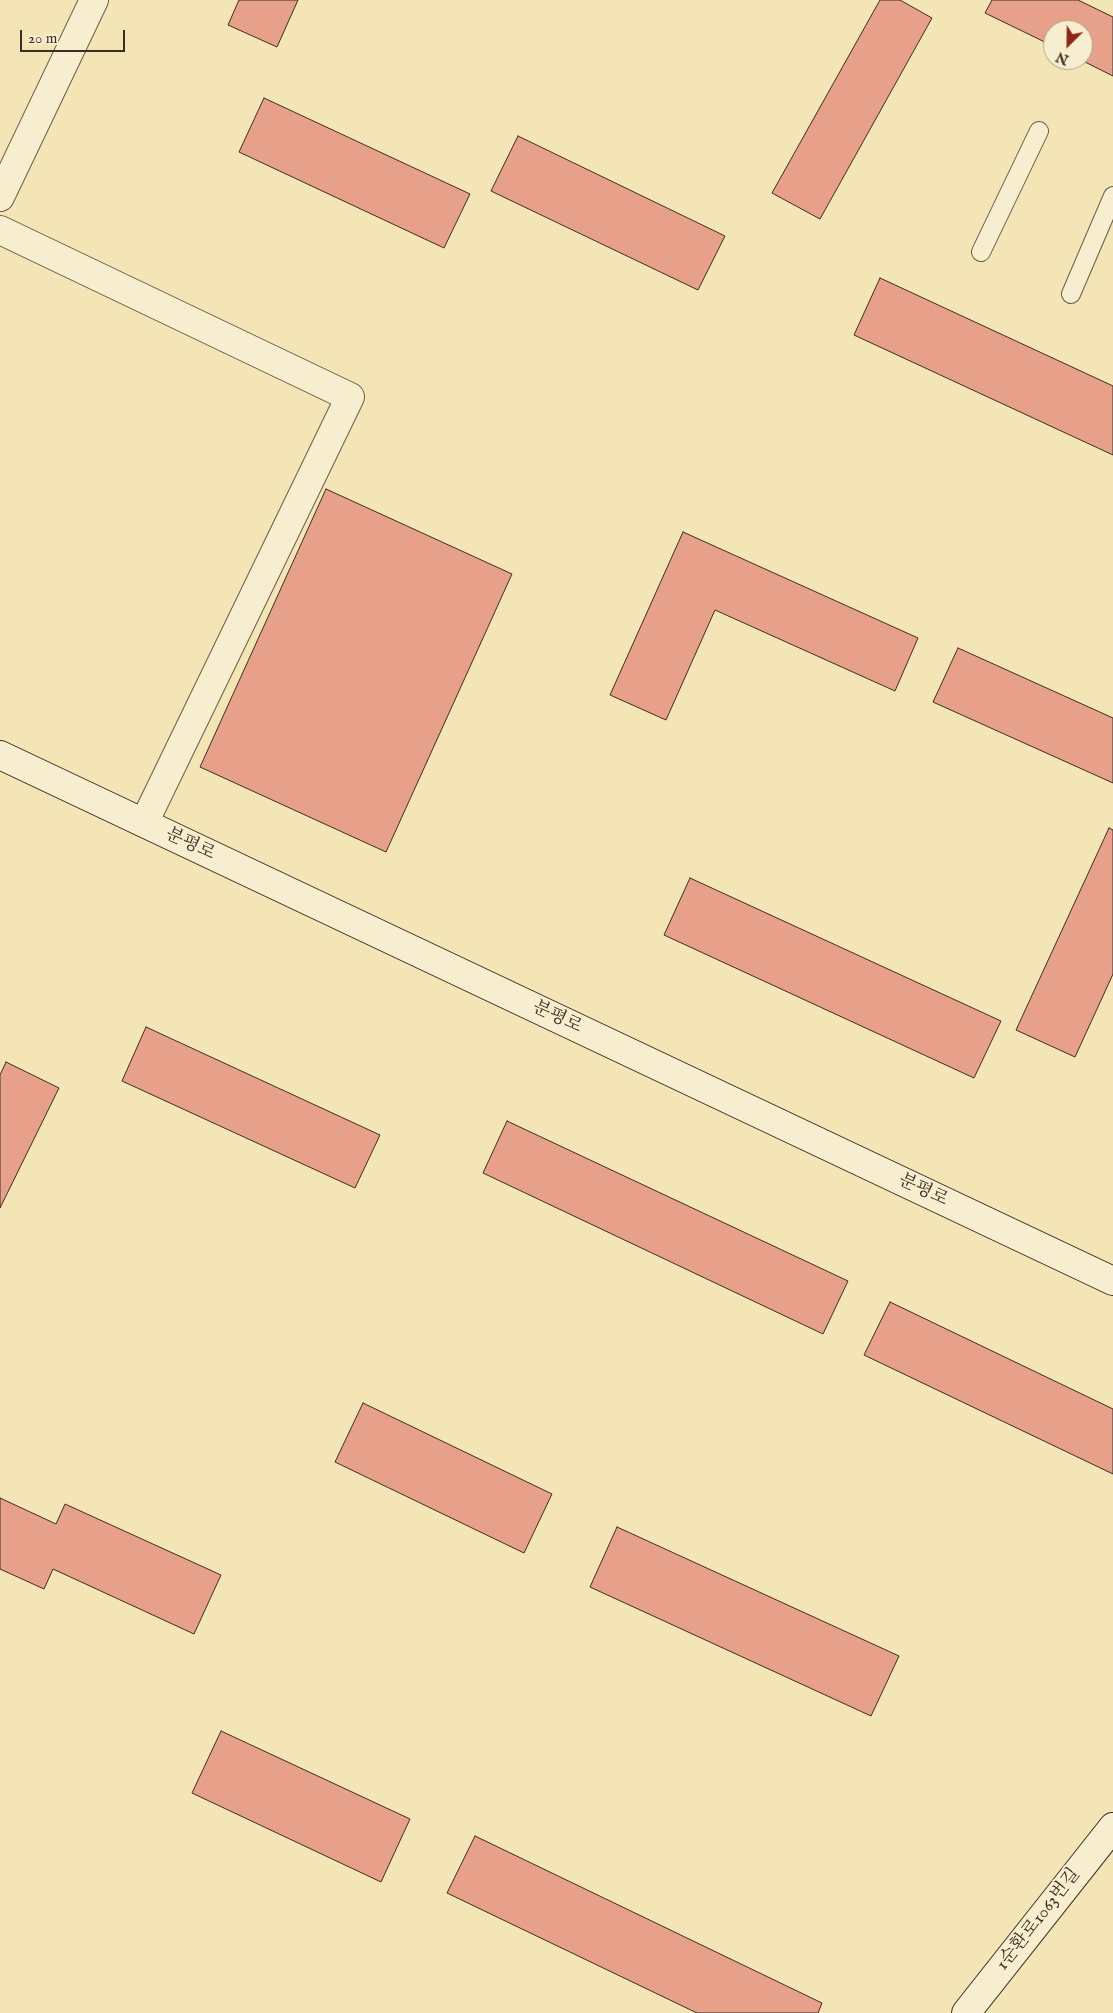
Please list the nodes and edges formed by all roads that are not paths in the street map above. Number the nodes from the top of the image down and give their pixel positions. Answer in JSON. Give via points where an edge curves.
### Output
{"nodes":[{"id":1,"x":94,"y":0,"type":"edge"},
{"id":2,"x":1039,"y":131,"type":"dead end"},
{"id":3,"x":1113,"y":196,"type":"edge"},
{"id":4,"x":0,"y":197,"type":"edge"},
{"id":5,"x":0,"y":230,"type":"edge"},
{"id":6,"x":981,"y":252,"type":"dead end"},
{"id":7,"x":1071,"y":294,"type":"dead end"},
{"id":8,"x":0,"y":755,"type":"edge"},
{"id":9,"x":144,"y":823,"type":"junction"},
{"id":10,"x":1113,"y":1281,"type":"edge"},
{"id":11,"x":1113,"y":1827,"type":"edge"},
{"id":12,"x":966,"y":2013,"type":"edge"}],
"edges":[{"from":1,"to":4,"type":"street"},
{"from":2,"to":6,"type":"lane"},
{"from":3,"to":7,"type":"lane"},
{"from":5,"to":9,"type":"street","via":[[350,397]]},
{"from":8,"to":9,"type":"street","name":"분평로"},
{"from":9,"to":10,"type":"street","name":"분평로"},
{"from":11,"to":12,"type":"street","name":"1순환로1063번길"}]}
